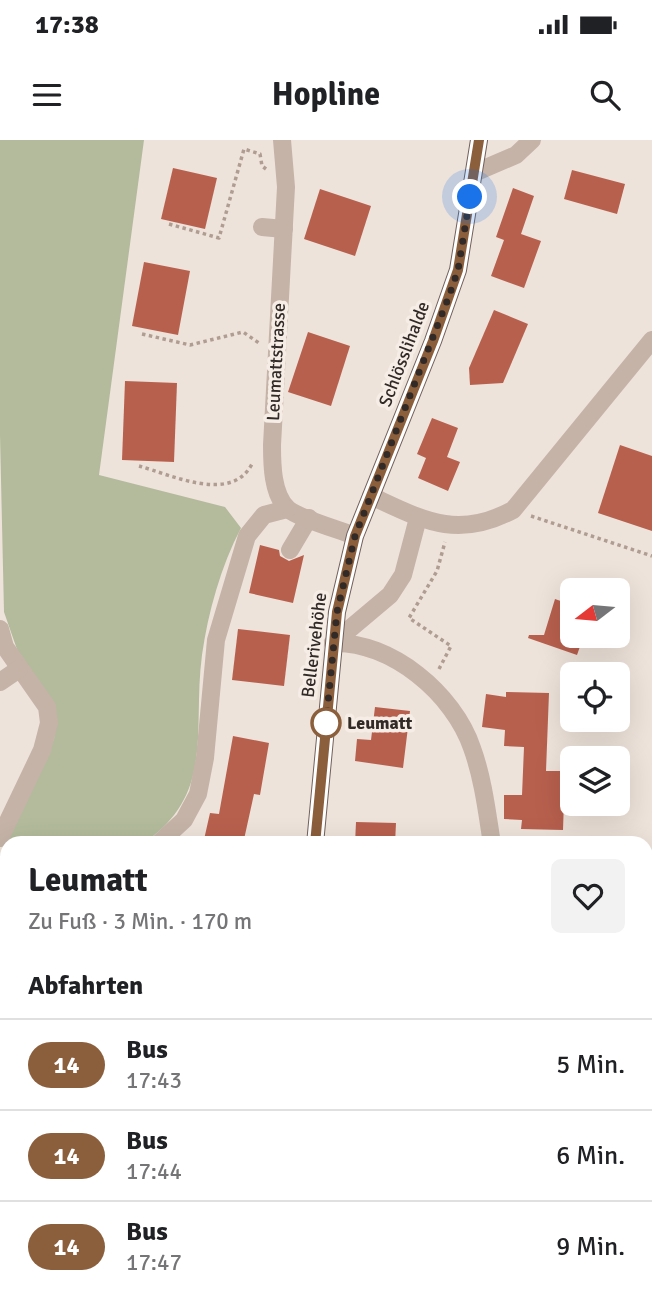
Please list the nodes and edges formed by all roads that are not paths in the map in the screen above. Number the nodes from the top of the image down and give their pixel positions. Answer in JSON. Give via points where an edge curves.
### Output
{"nodes":[{"id":1,"x":282,"y":140,"type":"edge"},
{"id":2,"x":479,"y":140,"type":"edge"},
{"id":3,"x":533,"y":140,"type":"edge"},
{"id":4,"x":474,"y":173,"type":"junction"},
{"id":5,"x":262,"y":227,"type":"dead end"},
{"id":6,"x":284,"y":229,"type":"junction"},
{"id":7,"x":652,"y":340,"type":"edge"},
{"id":8,"x":370,"y":496,"type":"junction"},
{"id":9,"x":287,"y":509,"type":"junction"},
{"id":10,"x":309,"y":518,"type":"junction"},
{"id":11,"x":418,"y":518,"type":"junction"},
{"id":12,"x":355,"y":536,"type":"junction"},
{"id":13,"x":290,"y":550,"type":"dead end"},
{"id":14,"x":345,"y":578,"type":"joint"},
{"id":15,"x":0,"y":629,"type":"edge"},
{"id":16,"x":333,"y":643,"type":"junction"},
{"id":17,"x":19,"y":670,"type":"junction"},
{"id":18,"x":0,"y":682,"type":"edge"},
{"id":19,"x":1,"y":836,"type":"edge"},
{"id":20,"x":167,"y":836,"type":"edge"},
{"id":21,"x":316,"y":836,"type":"edge"},
{"id":22,"x":490,"y":836,"type":"edge"}],
"edges":[{"from":1,"to":6,"type":"street","name":"Leumattstrasse"},
{"from":2,"to":4,"type":"main road","name":"Schlösslihalde"},
{"from":3,"to":4,"type":"street","via":[[516,155]]},
{"from":4,"to":8,"type":"main road","name":"Schlösslihalde","via":[[458,270]]},
{"from":5,"to":6,"type":"street"},
{"from":6,"to":9,"type":"street","name":"Leumattstrasse","via":[[277,358],[265,425],[278,492]]},
{"from":7,"to":11,"type":"street","via":[[513,510],[489,523],[447,525]]},
{"from":8,"to":11,"type":"street"},
{"from":8,"to":12,"type":"main road","name":"Schlösslihalde"},
{"from":9,"to":10,"type":"street"},
{"from":9,"to":20,"type":"street","via":[[264,515],[247,536],[216,639],[198,794],[184,820]]},
{"from":10,"to":12,"type":"street"},
{"from":10,"to":13,"type":"street"},
{"from":11,"to":16,"type":"street","via":[[403,575],[390,595]]},
{"from":12,"to":14,"type":"main road","name":"Schlösslihalde"},
{"from":14,"to":16,"type":"main road","name":"Bellerivehöhe"},
{"from":15,"to":17,"type":"street"},
{"from":16,"to":21,"type":"main road","name":"Bellerivehöhe"},
{"from":16,"to":22,"type":"street","via":[[385,654],[430,687],[456,715],[472,747]]},
{"from":17,"to":18,"type":"street"},
{"from":17,"to":19,"type":"street","via":[[47,707],[49,723],[42,750]]}]}
